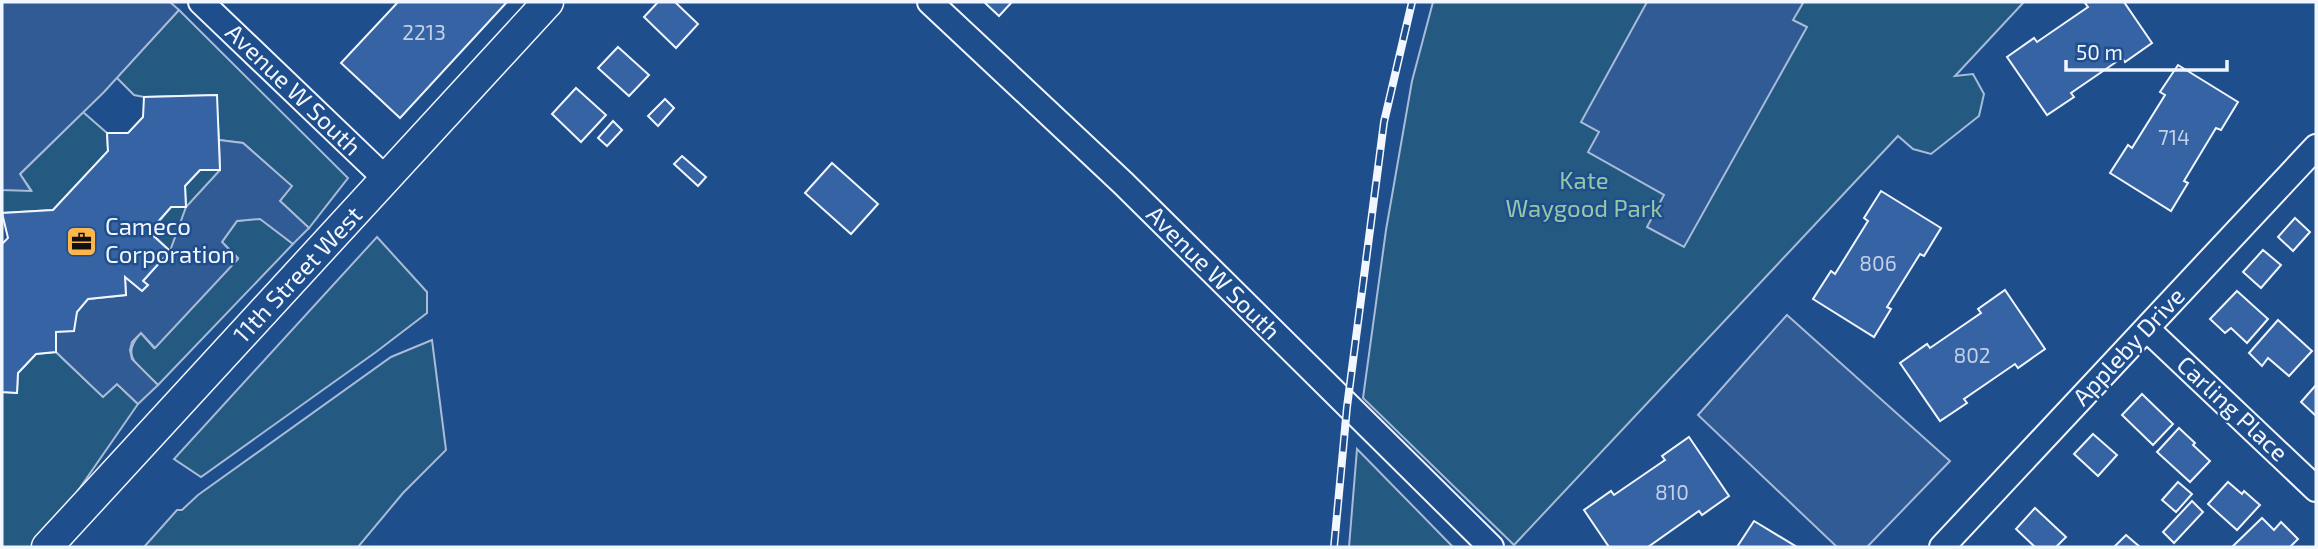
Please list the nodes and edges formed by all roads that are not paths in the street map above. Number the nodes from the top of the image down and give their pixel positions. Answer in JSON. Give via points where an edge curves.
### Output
{"nodes":[{"id":1,"x":201,"y":2,"type":"edge"},
{"id":2,"x":548,"y":2,"type":"edge"},
{"id":3,"x":930,"y":2,"type":"edge"},
{"id":4,"x":2316,"y":147,"type":"edge"},
{"id":5,"x":386,"y":178,"type":"junction"},
{"id":6,"x":2147,"y":329,"type":"junction"},
{"id":7,"x":2316,"y":489,"type":"edge"},
{"id":8,"x":1944,"y":546,"type":"edge"},
{"id":9,"x":47,"y":547,"type":"edge"},
{"id":10,"x":1491,"y":547,"type":"edge"}],
"edges":[{"from":1,"to":5,"type":"street","name":"Avenue W South"},
{"from":2,"to":5,"type":"main road","name":"11th Street West"},
{"from":3,"to":10,"type":"street","name":"Avenue W South","via":[[1123,183]]},
{"from":4,"to":6,"type":"street","name":"Appleby Drive"},
{"from":5,"to":9,"type":"main road","name":"11th Street West"},
{"from":6,"to":7,"type":"street","name":"Carling Place"},
{"from":6,"to":8,"type":"street","name":"Appleby Drive"}]}
